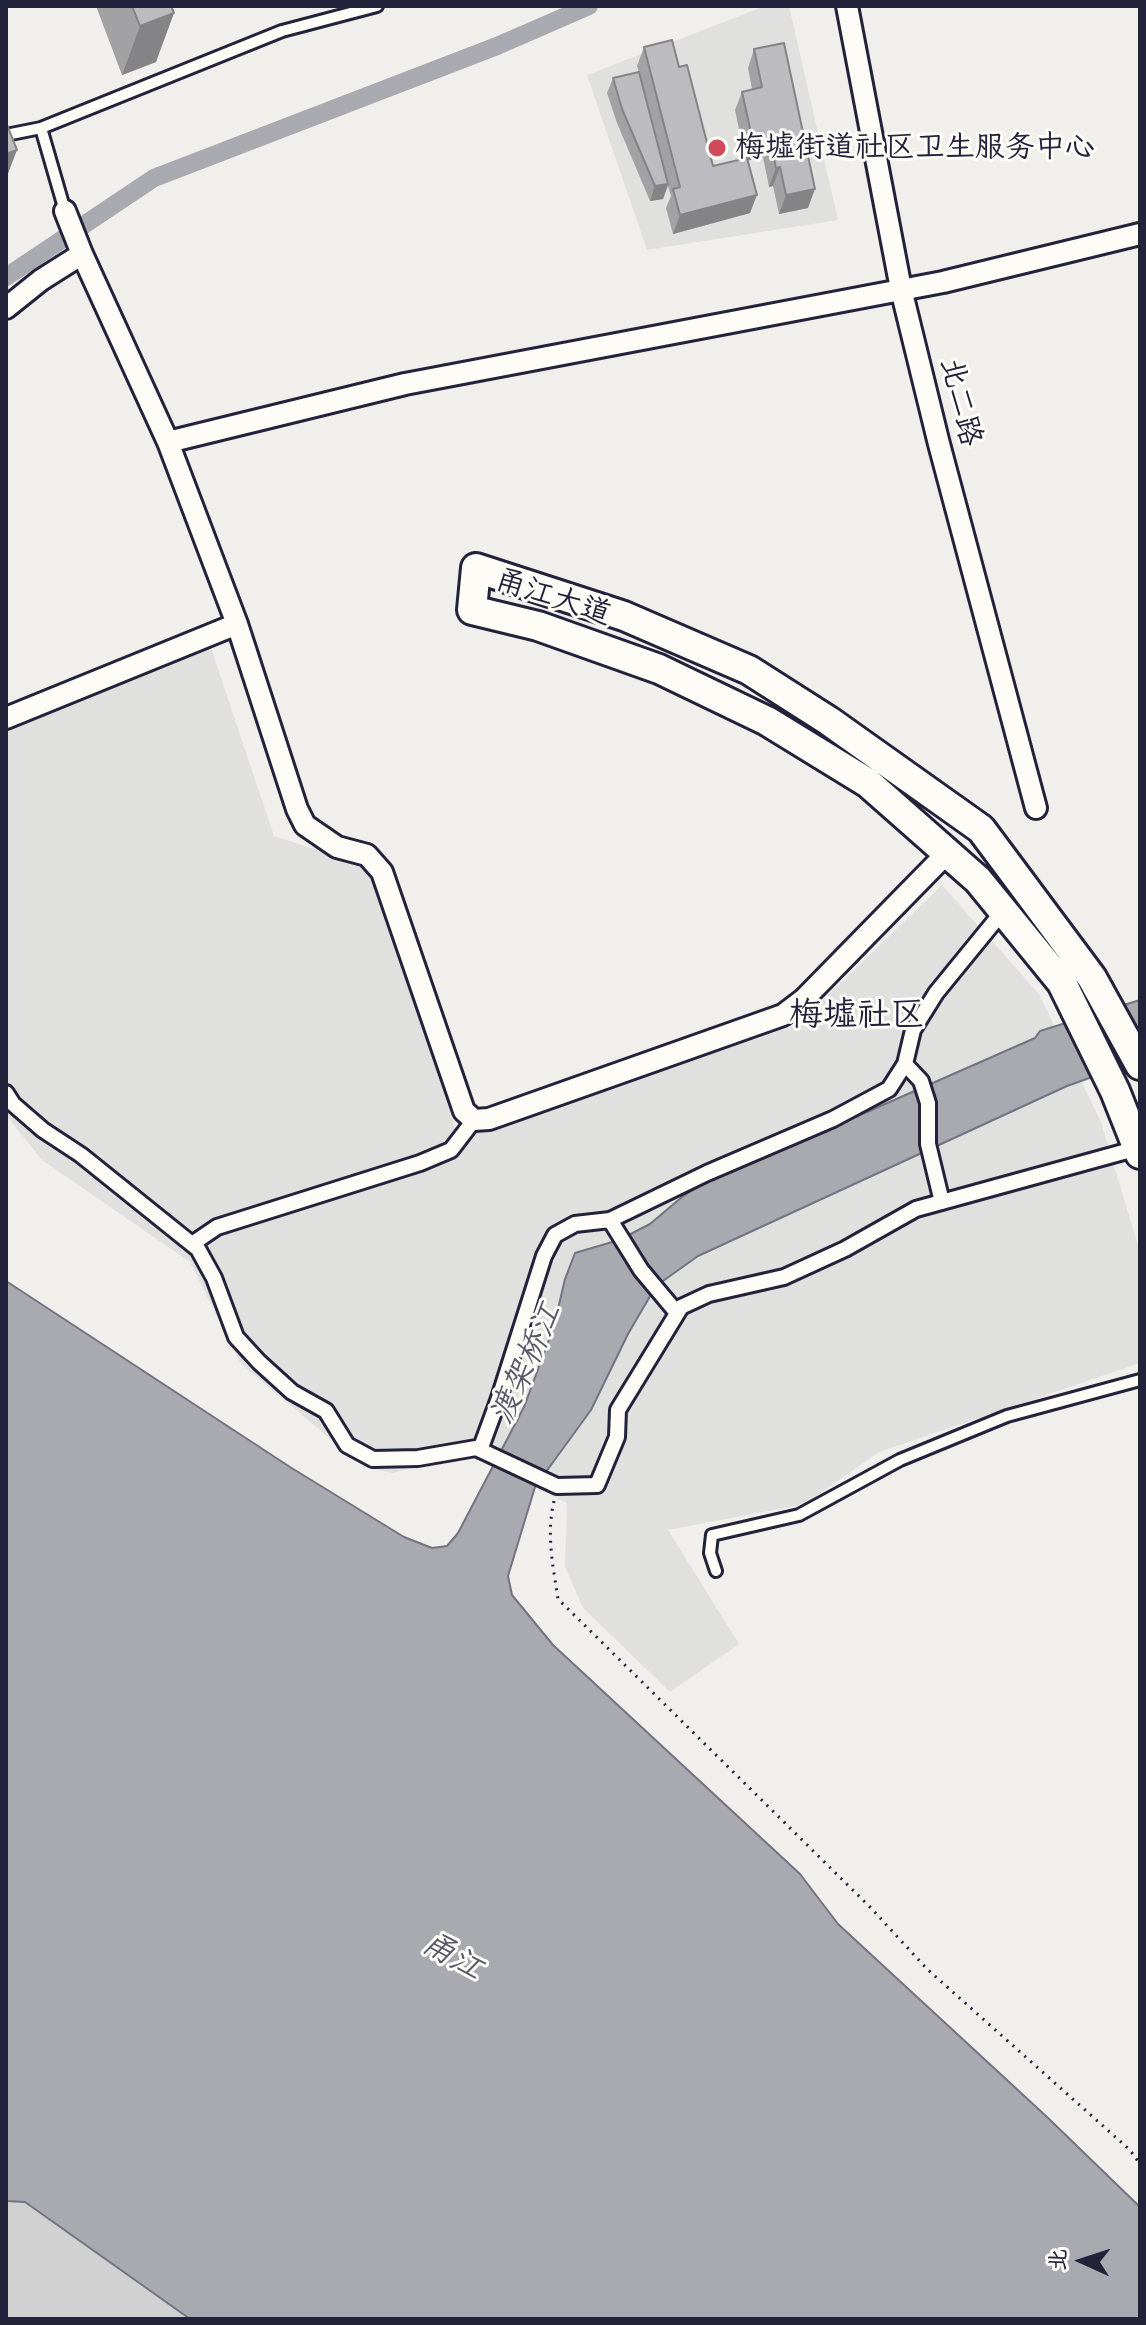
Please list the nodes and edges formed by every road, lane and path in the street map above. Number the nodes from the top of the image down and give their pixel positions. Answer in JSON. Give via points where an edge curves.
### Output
{"nodes":[{"id":1,"x":377,"y":6,"type":"edge"},
{"id":2,"x":847,"y":6,"type":"edge"},
{"id":3,"x":41,"y":128,"type":"junction"},
{"id":4,"x":6,"y":135,"type":"edge"},
{"id":5,"x":65,"y":211,"type":"joint"},
{"id":6,"x":1140,"y":234,"type":"edge"},
{"id":7,"x":82,"y":254,"type":"junction"},
{"id":8,"x":901,"y":289,"type":"junction"},
{"id":9,"x":6,"y":308,"type":"edge"},
{"id":10,"x":168,"y":442,"type":"junction"},
{"id":11,"x":237,"y":624,"type":"junction"},
{"id":12,"x":6,"y":718,"type":"edge"},
{"id":13,"x":1036,"y":808,"type":"dead end"},
{"id":14,"x":947,"y":853,"type":"junction"},
{"id":15,"x":1003,"y":911,"type":"junction"},
{"id":16,"x":905,"y":1064,"type":"junction"},
{"id":17,"x":1140,"y":1065,"type":"edge"},
{"id":18,"x":6,"y":1093,"type":"edge"},
{"id":19,"x":474,"y":1120,"type":"junction"},
{"id":20,"x":1139,"y":1151,"type":"edge"},
{"id":21,"x":942,"y":1202,"type":"junction"},
{"id":22,"x":610,"y":1220,"type":"junction"},
{"id":23,"x":192,"y":1244,"type":"junction"},
{"id":24,"x":677,"y":1313,"type":"junction"},
{"id":25,"x":1140,"y":1380,"type":"edge"},
{"id":26,"x":486,"y":1454,"type":"junction"},
{"id":27,"x":557,"y":1486,"type":"junction"},
{"id":28,"x":716,"y":1571,"type":"dead end"},
{"id":29,"x":1140,"y":2164,"type":"edge"}],
"edges":[{"from":1,"to":3,"type":"lane","via":[[282,31]]},
{"from":2,"to":8,"type":"street","name":"北二路"},
{"from":3,"to":4,"type":"lane"},
{"from":3,"to":5,"type":"lane"},
{"from":5,"to":7,"type":"street"},
{"from":6,"to":8,"type":"street"},
{"from":7,"to":9,"type":"street"},
{"from":7,"to":10,"type":"street"},
{"from":8,"to":10,"type":"street","via":[[405,384]]},
{"from":8,"to":13,"type":"street","name":"北二路"},
{"from":10,"to":11,"type":"street"},
{"from":11,"to":12,"type":"street"},
{"from":11,"to":19,"type":"street","via":[[297,809],[305,825],[337,847],[367,855],[382,872],[464,1111]]},
{"from":14,"to":15,"type":"main road","name":"甬江大道"},
{"from":14,"to":17,"type":"main road","name":"甬江大道","via":[[868,783],[767,721],[659,669],[538,626],[472,610],[476,568],[624,616],[749,670],[981,829],[1092,978]]},
{"from":14,"to":19,"type":"street","via":[[783,1015]]},
{"from":15,"to":16,"type":"street","via":[[936,993],[913,1030]]},
{"from":15,"to":20,"type":"main road","name":"甬江大道","via":[[1062,983]]},
{"from":16,"to":21,"type":"street","via":[[921,1081],[928,1103],[928,1144]]},
{"from":16,"to":22,"type":"street","via":[[889,1089],[833,1119]]},
{"from":18,"to":23,"type":"street","via":[[43,1130]]},
{"from":19,"to":23,"type":"street","via":[[451,1150],[217,1227]]},
{"from":20,"to":21,"type":"street"},
{"from":21,"to":24,"type":"street","via":[[916,1209],[784,1277],[709,1294]]},
{"from":22,"to":24,"type":"street","via":[[641,1270]]},
{"from":22,"to":26,"type":"street","via":[[575,1224],[555,1235],[498,1401]]},
{"from":23,"to":26,"type":"street","via":[[214,1278],[236,1337],[292,1392],[326,1411],[347,1445],[373,1459],[476,1448]]},
{"from":24,"to":27,"type":"street","via":[[618,1410],[617,1437],[597,1485]]},
{"from":25,"to":28,"type":"lane","via":[[1007,1416],[900,1460],[799,1515],[712,1535]]},
{"from":26,"to":27,"type":"street"},
{"from":27,"to":29,"type":"path","via":[[550,1549],[558,1599],[927,1969]]}]}
